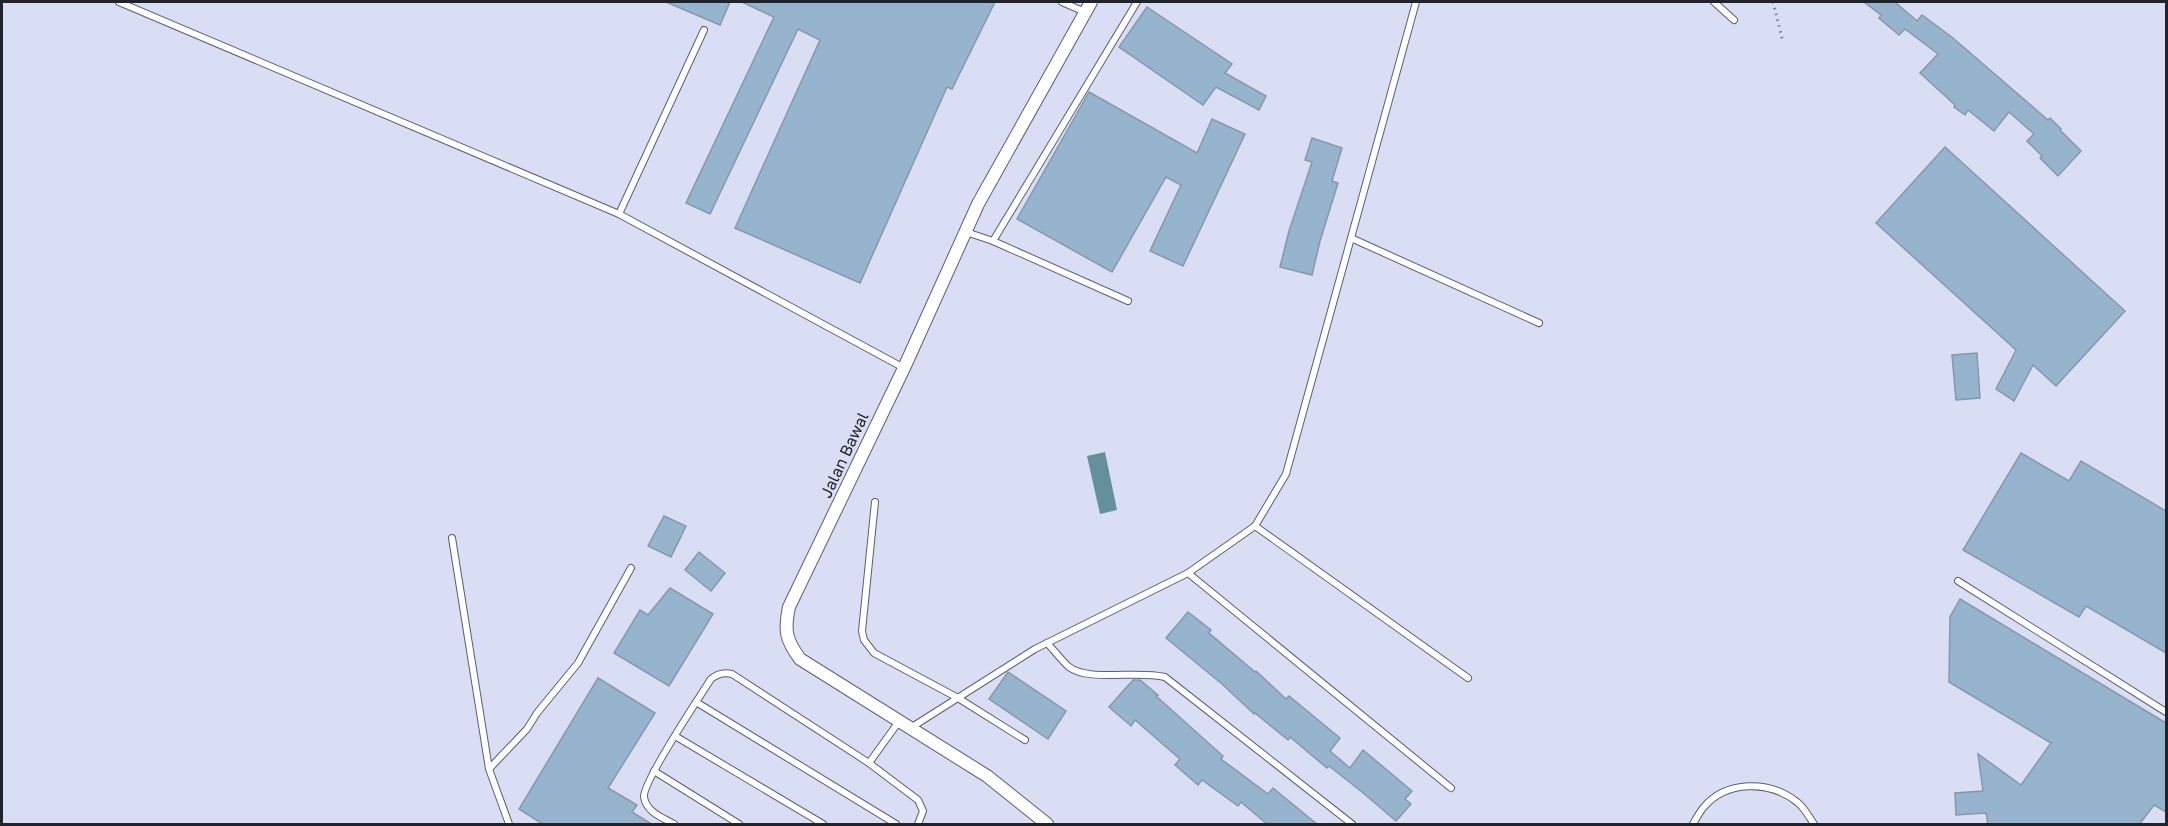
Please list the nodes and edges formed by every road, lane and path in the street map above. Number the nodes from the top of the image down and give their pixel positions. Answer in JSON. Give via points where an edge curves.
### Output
{"nodes":[{"id":1,"x":118,"y":2,"type":"edge"},
{"id":2,"x":1062,"y":2,"type":"edge"},
{"id":3,"x":1137,"y":2,"type":"edge"},
{"id":4,"x":1416,"y":2,"type":"edge"},
{"id":5,"x":1714,"y":2,"type":"edge"},
{"id":6,"x":1773,"y":2,"type":"edge"},
{"id":7,"x":1088,"y":7,"type":"edge"},
{"id":8,"x":1734,"y":20,"type":"dead end"},
{"id":9,"x":704,"y":30,"type":"dead end"},
{"id":10,"x":1783,"y":42,"type":"dead end"},
{"id":11,"x":620,"y":214,"type":"junction"},
{"id":12,"x":966,"y":232,"type":"junction"},
{"id":13,"x":1351,"y":238,"type":"junction"},
{"id":14,"x":993,"y":241,"type":"junction"},
{"id":15,"x":1128,"y":302,"type":"dead end"},
{"id":16,"x":1539,"y":322,"type":"dead end"},
{"id":17,"x":904,"y":368,"type":"junction"},
{"id":18,"x":875,"y":502,"type":"dead end"},
{"id":19,"x":1255,"y":525,"type":"junction"},
{"id":20,"x":452,"y":538,"type":"dead end"},
{"id":21,"x":631,"y":568,"type":"dead end"},
{"id":22,"x":1188,"y":573,"type":"junction"},
{"id":23,"x":1958,"y":581,"type":"dead end"},
{"id":24,"x":1047,"y":643,"type":"junction"},
{"id":25,"x":1468,"y":678,"type":"dead end"},
{"id":26,"x":958,"y":698,"type":"junction"},
{"id":27,"x":696,"y":702,"type":"junction"},
{"id":28,"x":2166,"y":712,"type":"edge"},
{"id":29,"x":900,"y":720,"type":"junction"},
{"id":30,"x":912,"y":727,"type":"junction"},
{"id":31,"x":675,"y":736,"type":"junction"},
{"id":32,"x":1025,"y":740,"type":"dead end"},
{"id":33,"x":869,"y":763,"type":"junction"},
{"id":34,"x":489,"y":769,"type":"junction"},
{"id":35,"x":654,"y":771,"type":"junction"},
{"id":36,"x":1451,"y":788,"type":"dead end"},
{"id":37,"x":509,"y":825,"type":"edge"},
{"id":38,"x":674,"y":825,"type":"edge"},
{"id":39,"x":739,"y":825,"type":"edge"},
{"id":40,"x":823,"y":825,"type":"edge"},
{"id":41,"x":896,"y":825,"type":"edge"},
{"id":42,"x":918,"y":825,"type":"edge"},
{"id":43,"x":1047,"y":825,"type":"edge"},
{"id":44,"x":1352,"y":825,"type":"edge"},
{"id":45,"x":1693,"y":825,"type":"edge"},
{"id":46,"x":1814,"y":825,"type":"edge"}],
"edges":[{"from":1,"to":11,"type":"lane"},
{"from":2,"to":7,"type":"lane"},
{"from":3,"to":14,"type":"lane"},
{"from":4,"to":13,"type":"lane"},
{"from":5,"to":8,"type":"lane"},
{"from":6,"to":10,"type":"path"},
{"from":7,"to":12,"type":"street","name":"Jalan Bawal"},
{"from":9,"to":11,"type":"lane"},
{"from":11,"to":17,"type":"lane"},
{"from":12,"to":14,"type":"lane"},
{"from":12,"to":17,"type":"street","name":"Jalan Bawal"},
{"from":13,"to":16,"type":"lane"},
{"from":13,"to":19,"type":"lane","via":[[1286,474]]},
{"from":14,"to":15,"type":"lane"},
{"from":17,"to":29,"type":"street","name":"Jalan Bawal","via":[[789,607],[785,625],[789,644],[800,659]]},
{"from":18,"to":26,"type":"lane","via":[[864,640],[874,653]]},
{"from":19,"to":22,"type":"lane"},
{"from":19,"to":25,"type":"lane"},
{"from":20,"to":34,"type":"lane"},
{"from":21,"to":34,"type":"lane","via":[[578,663],[527,729]]},
{"from":22,"to":24,"type":"lane"},
{"from":22,"to":36,"type":"lane"},
{"from":23,"to":28,"type":"lane"},
{"from":24,"to":26,"type":"lane"},
{"from":24,"to":44,"type":"lane","via":[[1070,668],[1080,672],[1165,677]]},
{"from":26,"to":30,"type":"lane"},
{"from":26,"to":32,"type":"lane"},
{"from":27,"to":31,"type":"lane"},
{"from":27,"to":33,"type":"lane","via":[[716,675],[732,674]]},
{"from":27,"to":41,"type":"lane"},
{"from":29,"to":30,"type":"street","name":"Jalan Bawal"},
{"from":29,"to":33,"type":"lane"},
{"from":30,"to":43,"type":"street","name":"Jalan Bawal","via":[[987,776]]},
{"from":31,"to":35,"type":"lane"},
{"from":31,"to":40,"type":"lane"},
{"from":33,"to":42,"type":"lane","via":[[921,804]]},
{"from":34,"to":37,"type":"lane"},
{"from":35,"to":38,"type":"lane","via":[[644,799],[650,810]]},
{"from":35,"to":39,"type":"lane"},
{"from":45,"to":46,"type":"lane","via":[[1715,797],[1734,788],[1754,786],[1775,789],[1798,802]]}]}
